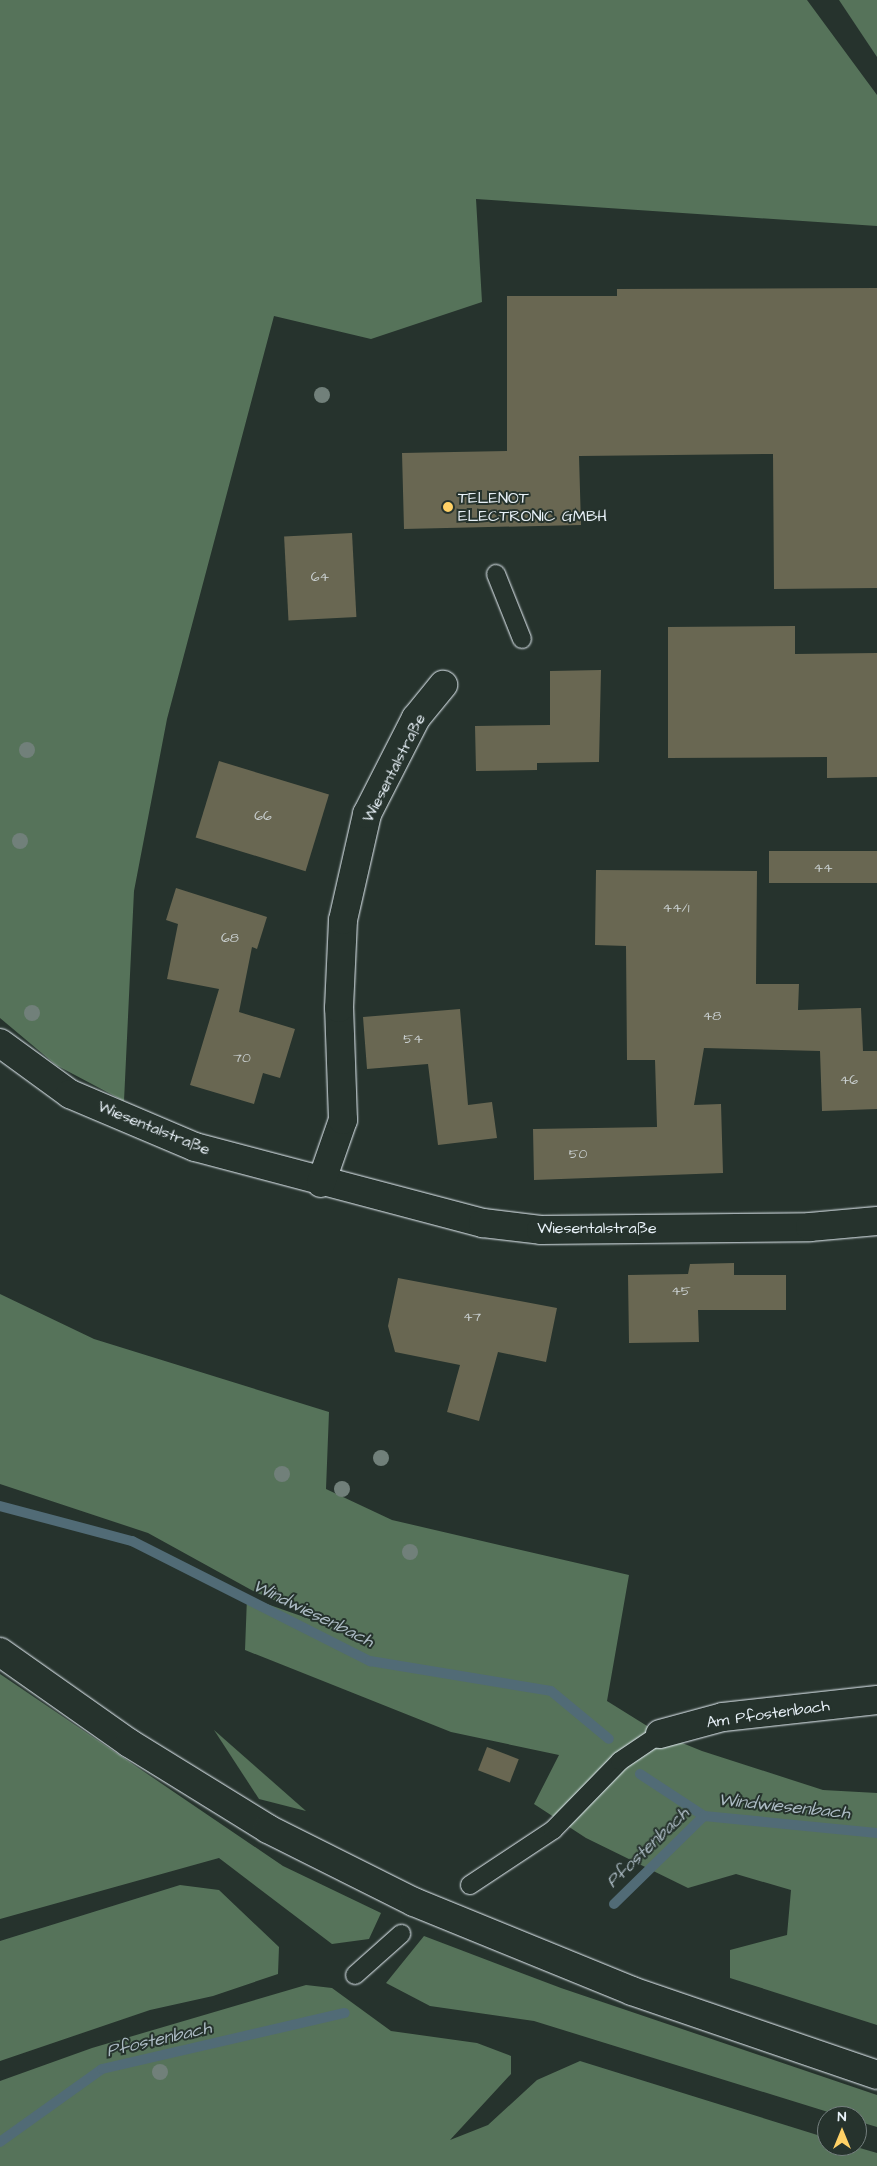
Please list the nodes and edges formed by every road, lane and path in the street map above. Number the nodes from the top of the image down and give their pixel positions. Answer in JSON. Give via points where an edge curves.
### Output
{"nodes":[{"id":1,"x":496,"y":574,"type":"dead end"},
{"id":2,"x":522,"y":639,"type":"dead end"},
{"id":3,"x":443,"y":685,"type":"dead end"},
{"id":4,"x":0,"y":1043,"type":"edge"},
{"id":5,"x":321,"y":1183,"type":"junction"},
{"id":6,"x":877,"y":1220,"type":"edge"},
{"id":7,"x":0,"y":1652,"type":"edge"},
{"id":8,"x":877,"y":1700,"type":"edge"},
{"id":9,"x":660,"y":1734,"type":"joint"},
{"id":10,"x":470,"y":1884,"type":"dead end"},
{"id":11,"x":401,"y":1934,"type":"dead end"},
{"id":12,"x":355,"y":1975,"type":"dead end"},
{"id":13,"x":877,"y":2075,"type":"edge"}],
"edges":[{"from":1,"to":2,"type":"lane"},
{"from":3,"to":5,"type":"street","name":"Wiesentalstraße","via":[[416,718],[367,814],[343,920],[339,1008],[343,1120]]},
{"from":4,"to":5,"type":"street","name":"Wiesentalstraße","via":[[79,1098],[195,1147]]},
{"from":5,"to":6,"type":"street","name":"Wiesentalstraße","via":[[483,1223],[541,1230],[810,1226]]},
{"from":7,"to":13,"type":"street","via":[[129,1743],[268,1829],[414,1902],[632,1991]]},
{"from":8,"to":9,"type":"street","name":"Am Pfostenbach","via":[[723,1717]]},
{"from":9,"to":10,"type":"lane","via":[[620,1761],[553,1830]]},
{"from":11,"to":12,"type":"lane"}]}
